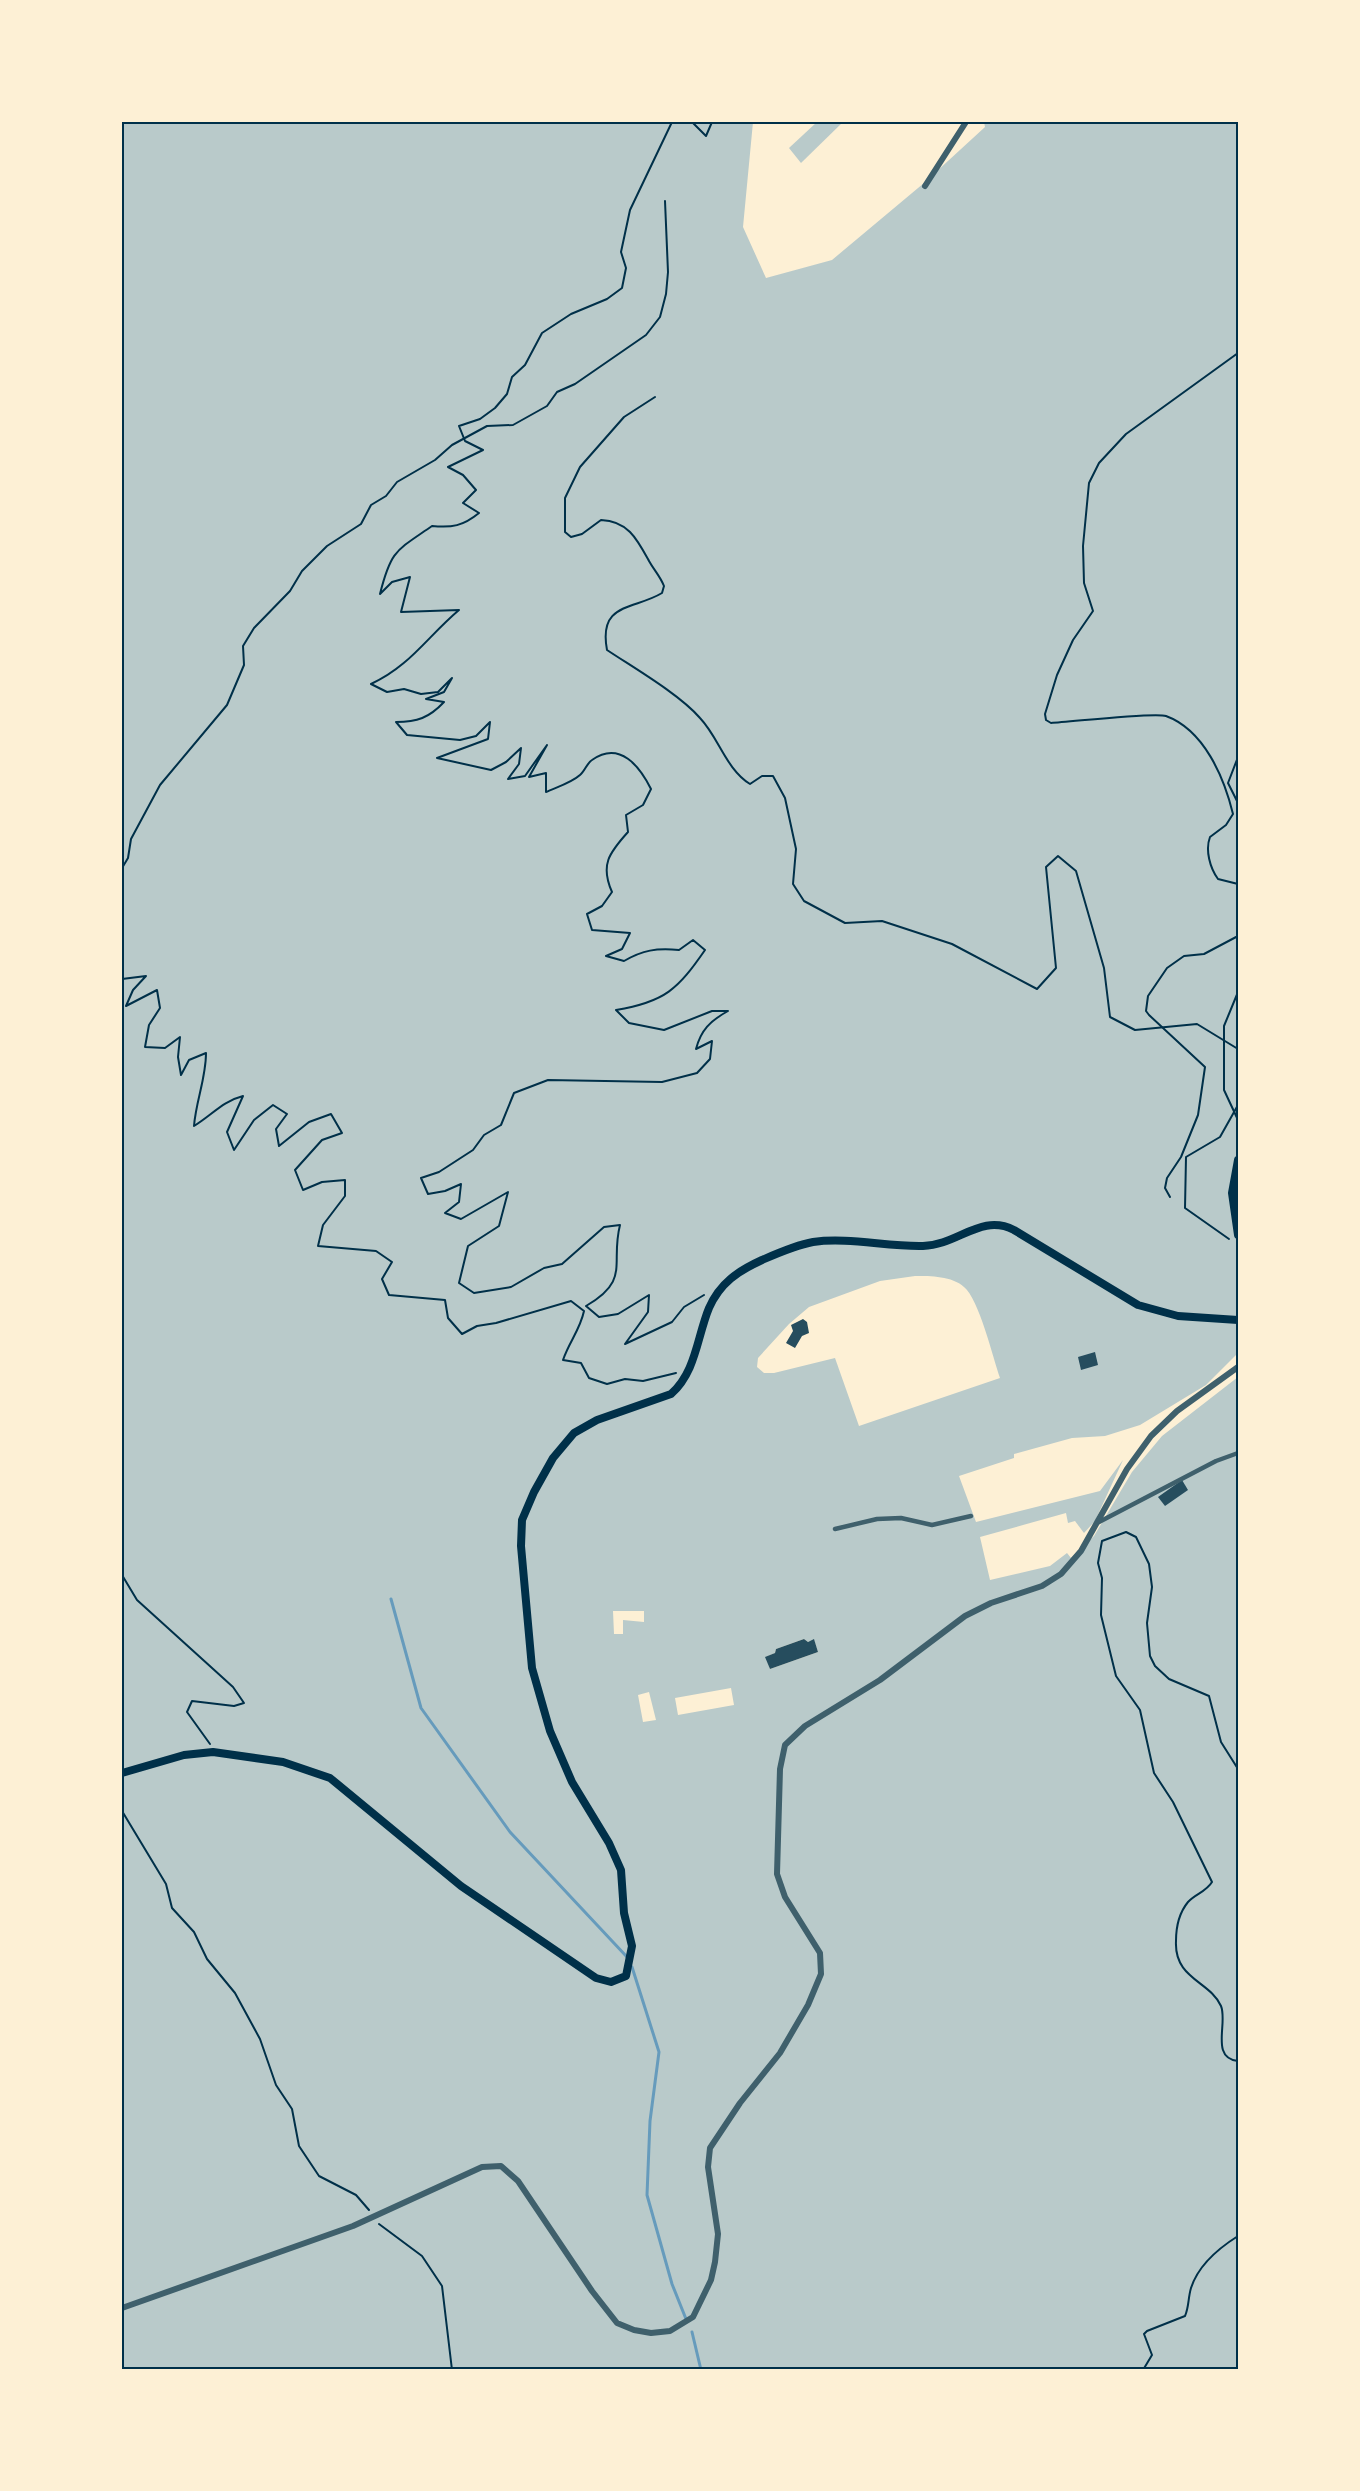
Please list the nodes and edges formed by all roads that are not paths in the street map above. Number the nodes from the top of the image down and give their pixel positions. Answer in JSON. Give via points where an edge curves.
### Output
{"nodes":[{"id":1,"x":966,"y":122,"type":"edge"},
{"id":2,"x":925,"y":186,"type":"dead end"},
{"id":3,"x":1239,"y":1160,"type":"edge"},
{"id":4,"x":1239,"y":1235,"type":"edge"},
{"id":5,"x":1239,"y":1320,"type":"edge"},
{"id":6,"x":1239,"y":1367,"type":"edge"},
{"id":7,"x":1239,"y":1453,"type":"edge"},
{"id":8,"x":970,"y":1516,"type":"dead end"},
{"id":9,"x":1099,"y":1522,"type":"junction"},
{"id":10,"x":835,"y":1528,"type":"dead end"},
{"id":11,"x":122,"y":1773,"type":"edge"},
{"id":12,"x":122,"y":2308,"type":"edge"}],
"edges":[{"from":1,"to":2,"type":"street"},
{"from":3,"to":4,"type":"main road","via":[[1232,1193]]},
{"from":5,"to":11,"type":"main road","via":[[1178,1316],[1138,1305],[1014,1230],[992,1224],[938,1245],[808,1243],[741,1269],[719,1289],[688,1370],[680,1386],[667,1397],[597,1420],[574,1433],[553,1458],[522,1520],[532,1668],[550,1731],[572,1782],[621,1870],[624,1913],[633,1946],[626,1976],[611,1982],[596,1978],[461,1886],[330,1778],[283,1762],[213,1752],[184,1755]]},
{"from":6,"to":9,"type":"street","via":[[1156,1430],[1127,1469]]},
{"from":7,"to":9,"type":"street"},
{"from":8,"to":10,"type":"street","via":[[932,1525],[901,1518]]},
{"from":9,"to":12,"type":"street","via":[[1075,1559],[1054,1579],[965,1616],[880,1680],[805,1726],[786,1744],[780,1769],[777,1874],[785,1897],[820,1953],[821,1974],[780,2053],[710,2148],[708,2167],[718,2234],[711,2280],[693,2317],[670,2331],[651,2333],[617,2323],[518,2181],[501,2166],[474,2170],[375,2216]]}]}
